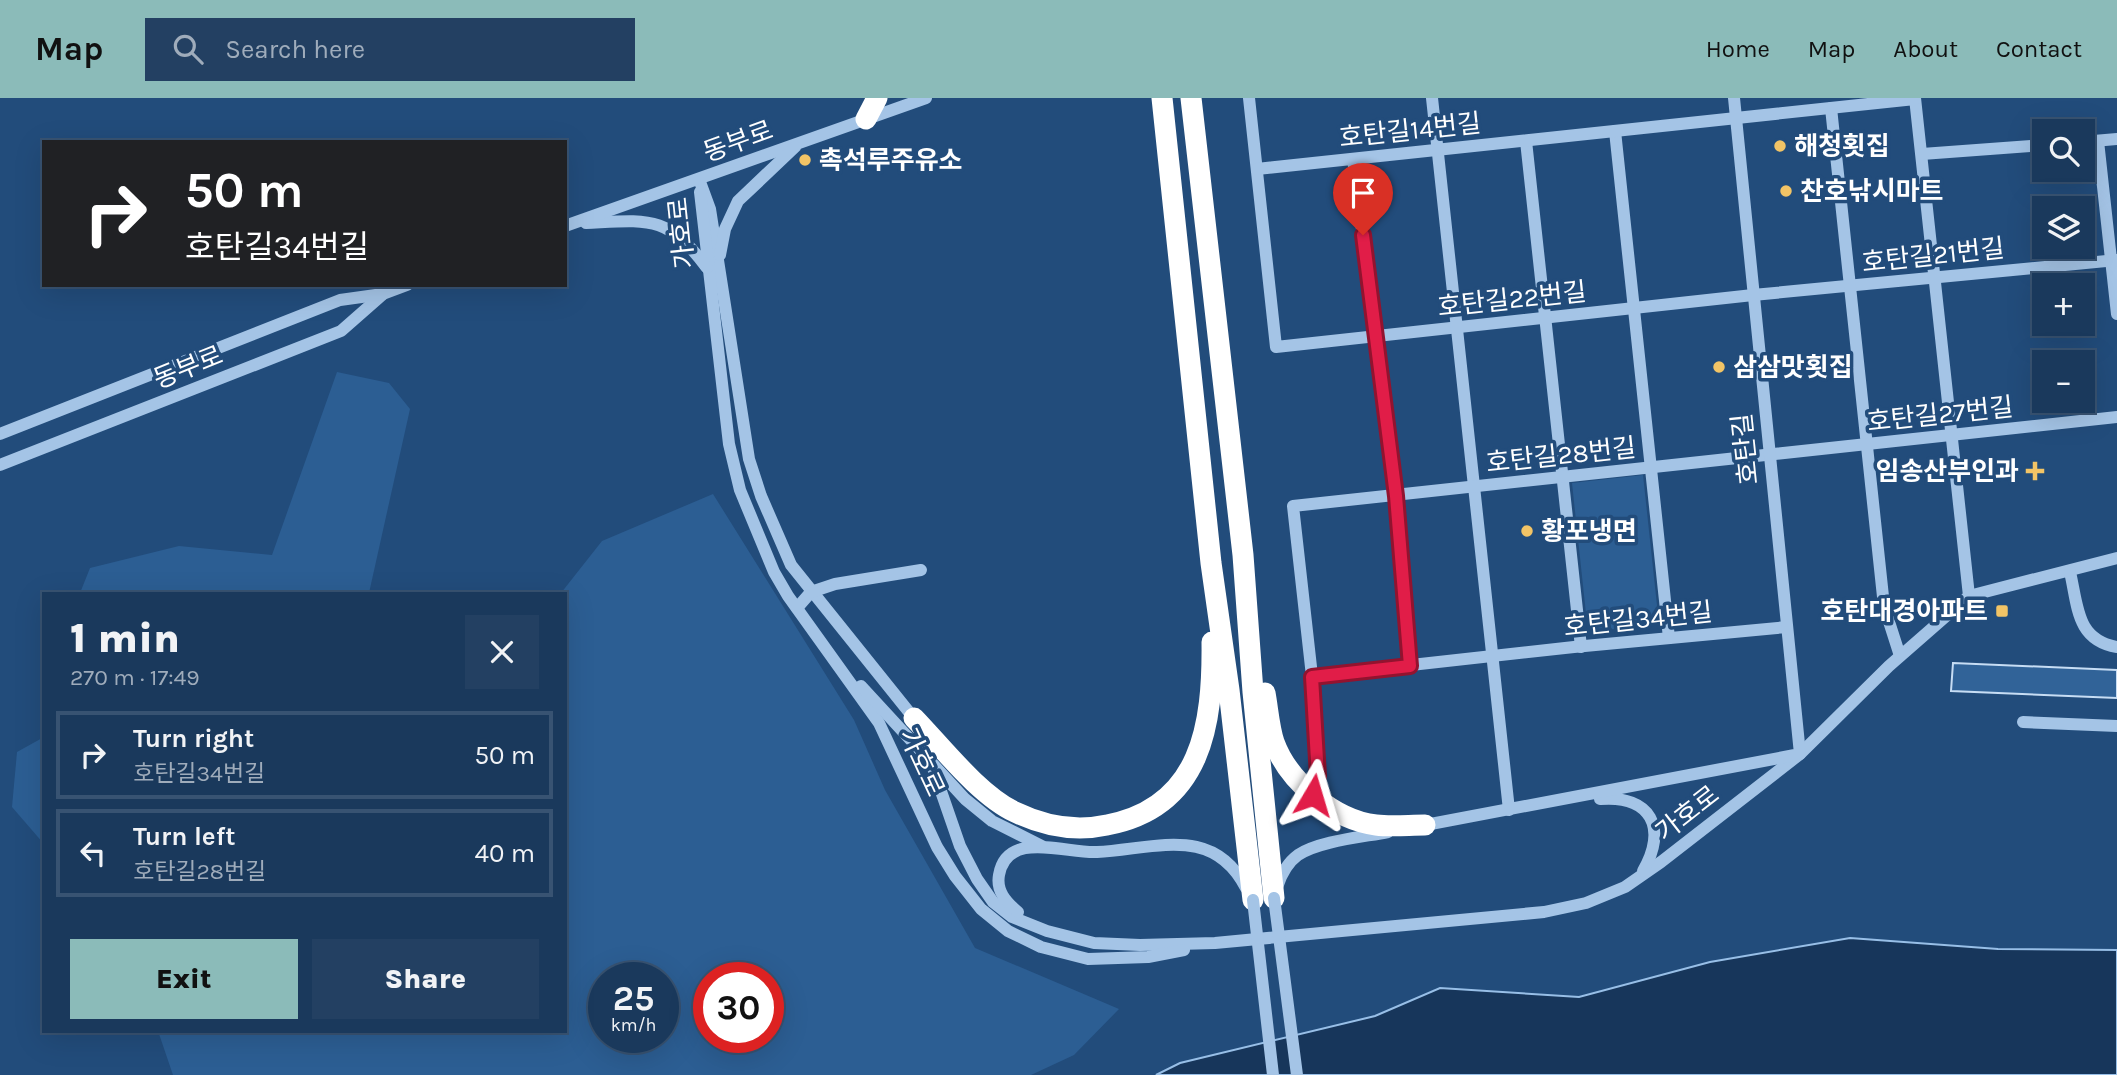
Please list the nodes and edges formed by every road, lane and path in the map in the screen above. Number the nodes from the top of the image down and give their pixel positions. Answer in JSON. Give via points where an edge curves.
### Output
{"nodes":[{"id":1,"x":877,"y":98,"type":"edge"},
{"id":2,"x":926,"y":98,"type":"edge"},
{"id":3,"x":1162,"y":98,"type":"edge"},
{"id":4,"x":1191,"y":98,"type":"edge"},
{"id":5,"x":1249,"y":98,"type":"edge"},
{"id":6,"x":1432,"y":98,"type":"edge"},
{"id":7,"x":1734,"y":98,"type":"edge"},
{"id":8,"x":1915,"y":98,"type":"edge"},
{"id":9,"x":1831,"y":108,"type":"junction"},
{"id":10,"x":866,"y":119,"type":"junction"},
{"id":11,"x":1736,"y":119,"type":"junction"},
{"id":12,"x":1615,"y":131,"type":"junction"},
{"id":13,"x":2117,"y":139,"type":"edge"},
{"id":14,"x":1526,"y":141,"type":"junction"},
{"id":15,"x":2095,"y":141,"type":"edge"},
{"id":16,"x":2098,"y":141,"type":"junction"},
{"id":17,"x":799,"y":143,"type":"junction"},
{"id":18,"x":2032,"y":146,"type":"edge"},
{"id":19,"x":1438,"y":150,"type":"junction"},
{"id":20,"x":1922,"y":154,"type":"junction"},
{"id":21,"x":1353,"y":159,"type":"junction"},
{"id":22,"x":1257,"y":169,"type":"junction"},
{"id":23,"x":699,"y":179,"type":"junction"},
{"id":24,"x":568,"y":225,"type":"edge"},
{"id":25,"x":2114,"y":261,"type":"edge"},
{"id":26,"x":713,"y":265,"type":"junction"},
{"id":27,"x":1935,"y":278,"type":"junction"},
{"id":28,"x":1850,"y":286,"type":"junction"},
{"id":29,"x":402,"y":287,"type":"edge"},
{"id":30,"x":383,"y":294,"type":"junction"},
{"id":31,"x":1753,"y":295,"type":"junction"},
{"id":32,"x":1634,"y":308,"type":"junction"},
{"id":33,"x":2117,"y":314,"type":"edge"},
{"id":34,"x":1546,"y":318,"type":"junction"},
{"id":35,"x":1457,"y":328,"type":"junction"},
{"id":36,"x":1377,"y":337,"type":"junction"},
{"id":37,"x":2117,"y":417,"type":"edge"},
{"id":38,"x":0,"y":434,"type":"edge"},
{"id":39,"x":1952,"y":436,"type":"junction"},
{"id":40,"x":1865,"y":445,"type":"junction"},
{"id":41,"x":1769,"y":456,"type":"junction"},
{"id":42,"x":0,"y":465,"type":"edge"},
{"id":43,"x":1652,"y":468,"type":"junction"},
{"id":44,"x":1564,"y":476,"type":"junction"},
{"id":45,"x":1474,"y":487,"type":"junction"},
{"id":46,"x":1396,"y":496,"type":"junction"},
{"id":47,"x":1243,"y":555,"type":"junction"},
{"id":48,"x":2117,"y":558,"type":"edge"},
{"id":49,"x":1211,"y":563,"type":"junction"},
{"id":50,"x":921,"y":570,"type":"dead end"},
{"id":51,"x":2070,"y":572,"type":"junction"},
{"id":52,"x":811,"y":592,"type":"junction"},
{"id":53,"x":1969,"y":596,"type":"junction"},
{"id":54,"x":797,"y":608,"type":"junction"},
{"id":55,"x":1787,"y":627,"type":"junction"},
{"id":56,"x":1669,"y":638,"type":"junction"},
{"id":57,"x":1581,"y":647,"type":"junction"},
{"id":58,"x":2117,"y":647,"type":"edge"},
{"id":59,"x":830,"y":652,"type":"junction"},
{"id":60,"x":1900,"y":656,"type":"junction"},
{"id":61,"x":1493,"y":658,"type":"junction"},
{"id":62,"x":1410,"y":666,"type":"junction"},
{"id":63,"x":1312,"y":677,"type":"junction"},
{"id":64,"x":914,"y":718,"type":"junction"},
{"id":65,"x":2023,"y":722,"type":"dead end"},
{"id":66,"x":2117,"y":726,"type":"edge"},
{"id":67,"x":1800,"y":754,"type":"junction"},
{"id":68,"x":931,"y":761,"type":"junction"},
{"id":69,"x":1313,"y":795,"type":"junction"},
{"id":70,"x":1547,"y":802,"type":"junction"},
{"id":71,"x":1509,"y":810,"type":"junction"},
{"id":72,"x":1425,"y":825,"type":"junction"},
{"id":73,"x":1043,"y":846,"type":"junction"},
{"id":74,"x":1639,"y":877,"type":"junction"},
{"id":75,"x":1263,"y":899,"type":"junction"},
{"id":76,"x":1047,"y":931,"type":"junction"},
{"id":77,"x":1215,"y":943,"type":"junction"},
{"id":78,"x":1273,"y":1075,"type":"edge"},
{"id":79,"x":1297,"y":1075,"type":"edge"}],
"edges":[{"from":1,"to":10,"type":"highway"},
{"from":2,"to":10,"type":"street","name":"동부로"},
{"from":3,"to":49,"type":"highway"},
{"from":4,"to":47,"type":"highway"},
{"from":5,"to":22,"type":"street"},
{"from":6,"to":19,"type":"street","name":"호탄길28번길"},
{"from":7,"to":11,"type":"street","name":"호탄길"},
{"from":8,"to":9,"type":"street","name":"호탄길14번길"},
{"from":8,"to":20,"type":"street"},
{"from":9,"to":11,"type":"street","name":"호탄길14번길"},
{"from":9,"to":28,"type":"street"},
{"from":10,"to":17,"type":"street","name":"동부로"},
{"from":11,"to":12,"type":"street","name":"호탄길14번길"},
{"from":11,"to":31,"type":"street","name":"호탄길"},
{"from":12,"to":14,"type":"street","name":"호탄길14번길"},
{"from":12,"to":32,"type":"street","name":"호탄길28번길"},
{"from":13,"to":16,"type":"street"},
{"from":14,"to":19,"type":"street","name":"호탄길14번길"},
{"from":14,"to":34,"type":"street"},
{"from":15,"to":16,"type":"street"},
{"from":16,"to":25,"type":"street"},
{"from":17,"to":23,"type":"street","name":"동부로"},
{"from":17,"to":26,"type":"street","via":[[738,201]]},
{"from":18,"to":20,"type":"street"},
{"from":19,"to":21,"type":"street","name":"호탄길14번길"},
{"from":19,"to":35,"type":"street","name":"호탄길28번길"},
{"from":20,"to":27,"type":"street"},
{"from":21,"to":22,"type":"street","name":"호탄길14번길"},
{"from":21,"to":36,"type":"street"},
{"from":22,"to":36,"type":"street","name":"호탄길22번길","via":[[1276,347]]},
{"from":23,"to":24,"type":"street","name":"동부로"},
{"from":23,"to":26,"type":"street","name":"가호로","via":[[710,209]]},
{"from":24,"to":26,"type":"street","via":[[645,220],[670,229]]},
{"from":25,"to":27,"type":"street","name":"호탄길21번길"},
{"from":25,"to":33,"type":"street"},
{"from":26,"to":52,"type":"street","name":"가호로","via":[[749,459],[791,565]]},
{"from":26,"to":54,"type":"street","name":"가호로","via":[[729,444],[740,490],[774,572]]},
{"from":27,"to":28,"type":"street","name":"호탄길21번길"},
{"from":27,"to":39,"type":"street"},
{"from":28,"to":31,"type":"street","name":"호탄길21번길"},
{"from":28,"to":40,"type":"street"},
{"from":29,"to":30,"type":"street","name":"동부로"},
{"from":30,"to":38,"type":"street","name":"동부로","via":[[340,300]]},
{"from":30,"to":42,"type":"street","name":"동부로","via":[[341,331]]},
{"from":31,"to":32,"type":"street","name":"호탄길22번길"},
{"from":31,"to":41,"type":"street","name":"호탄길"},
{"from":32,"to":34,"type":"street","name":"호탄길22번길"},
{"from":32,"to":43,"type":"street","name":"호탄길28번길"},
{"from":34,"to":35,"type":"street","name":"호탄길22번길"},
{"from":34,"to":44,"type":"street"},
{"from":35,"to":36,"type":"street","name":"호탄길22번길"},
{"from":35,"to":45,"type":"street","name":"호탄길28번길"},
{"from":36,"to":46,"type":"street"},
{"from":37,"to":39,"type":"street","name":"호탄길27번길"},
{"from":39,"to":40,"type":"street","name":"호탄길27번길"},
{"from":39,"to":53,"type":"street"},
{"from":40,"to":41,"type":"street","name":"호탄길27번길"},
{"from":40,"to":60,"type":"street","via":[[1884,606]]},
{"from":41,"to":43,"type":"street","name":"호탄길28번길"},
{"from":41,"to":55,"type":"street","name":"호탄길"},
{"from":43,"to":44,"type":"street","name":"호탄길28번길"},
{"from":43,"to":56,"type":"street"},
{"from":44,"to":45,"type":"street","name":"호탄길28번길"},
{"from":44,"to":57,"type":"street"},
{"from":45,"to":46,"type":"street","name":"호탄길28번길"},
{"from":45,"to":61,"type":"street"},
{"from":46,"to":62,"type":"street"},
{"from":46,"to":63,"type":"street","name":"호탄길28번길","via":[[1293,506]]},
{"from":47,"to":69,"type":"highway","via":[[1274,743]]},
{"from":47,"to":75,"type":"highway"},
{"from":48,"to":51,"type":"street","name":"가호로"},
{"from":49,"to":64,"type":"highway","via":[[1208,718],[1181,784],[1160,806],[1130,821],[1089,829],[1047,825],[1012,811],[985,792]]},
{"from":49,"to":75,"type":"highway"},
{"from":50,"to":52,"type":"street"},
{"from":51,"to":53,"type":"street","name":"가호로"},
{"from":51,"to":58,"type":"street","via":[[2085,630],[2096,641]]},
{"from":52,"to":54,"type":"street"},
{"from":52,"to":64,"type":"street","name":"가호로"},
{"from":53,"to":60,"type":"street","name":"가호로"},
{"from":54,"to":59,"type":"street","name":"가호로"},
{"from":55,"to":56,"type":"street","name":"호탄길34번길"},
{"from":55,"to":67,"type":"street","name":"호탄길"},
{"from":56,"to":57,"type":"street","name":"호탄길34번길"},
{"from":57,"to":61,"type":"street","name":"호탄길34번길"},
{"from":59,"to":68,"type":"street"},
{"from":59,"to":77,"type":"street","name":"가호로","via":[[879,723],[955,876],[981,909],[1008,931],[1041,947],[1088,959],[1148,957]]},
{"from":60,"to":67,"type":"street","name":"가호로"},
{"from":61,"to":62,"type":"street","name":"호탄길34번길"},
{"from":61,"to":71,"type":"street"},
{"from":62,"to":63,"type":"street","name":"호탄길34번길"},
{"from":63,"to":69,"type":"street","via":[[1318,776]]},
{"from":64,"to":68,"type":"street","name":"가호로"},
{"from":65,"to":66,"type":"street"},
{"from":67,"to":70,"type":"street"},
{"from":67,"to":74,"type":"street","name":"가호로"},
{"from":68,"to":73,"type":"street","via":[[965,800],[992,821]]},
{"from":68,"to":76,"type":"street","name":"가호로","via":[[960,846],[977,879],[993,902],[1012,917]]},
{"from":69,"to":72,"type":"highway","via":[[1348,818],[1376,825]]},
{"from":70,"to":71,"type":"street"},
{"from":70,"to":74,"type":"street","via":[[1618,797],[1642,808],[1656,834],[1653,854]]},
{"from":71,"to":72,"type":"street"},
{"from":72,"to":75,"type":"street","via":[[1320,846],[1297,855]]},
{"from":73,"to":75,"type":"street","via":[[1094,853],[1184,844],[1227,861]]},
{"from":73,"to":76,"type":"street","via":[[1022,848],[1006,857],[998,887],[1024,918]]},
{"from":74,"to":77,"type":"street","name":"가호로","via":[[1586,903],[1544,912]]},
{"from":75,"to":78,"type":"street","bridge":true},
{"from":75,"to":79,"type":"street","bridge":true},
{"from":76,"to":77,"type":"street","name":"가호로","via":[[1094,943]]}]}
